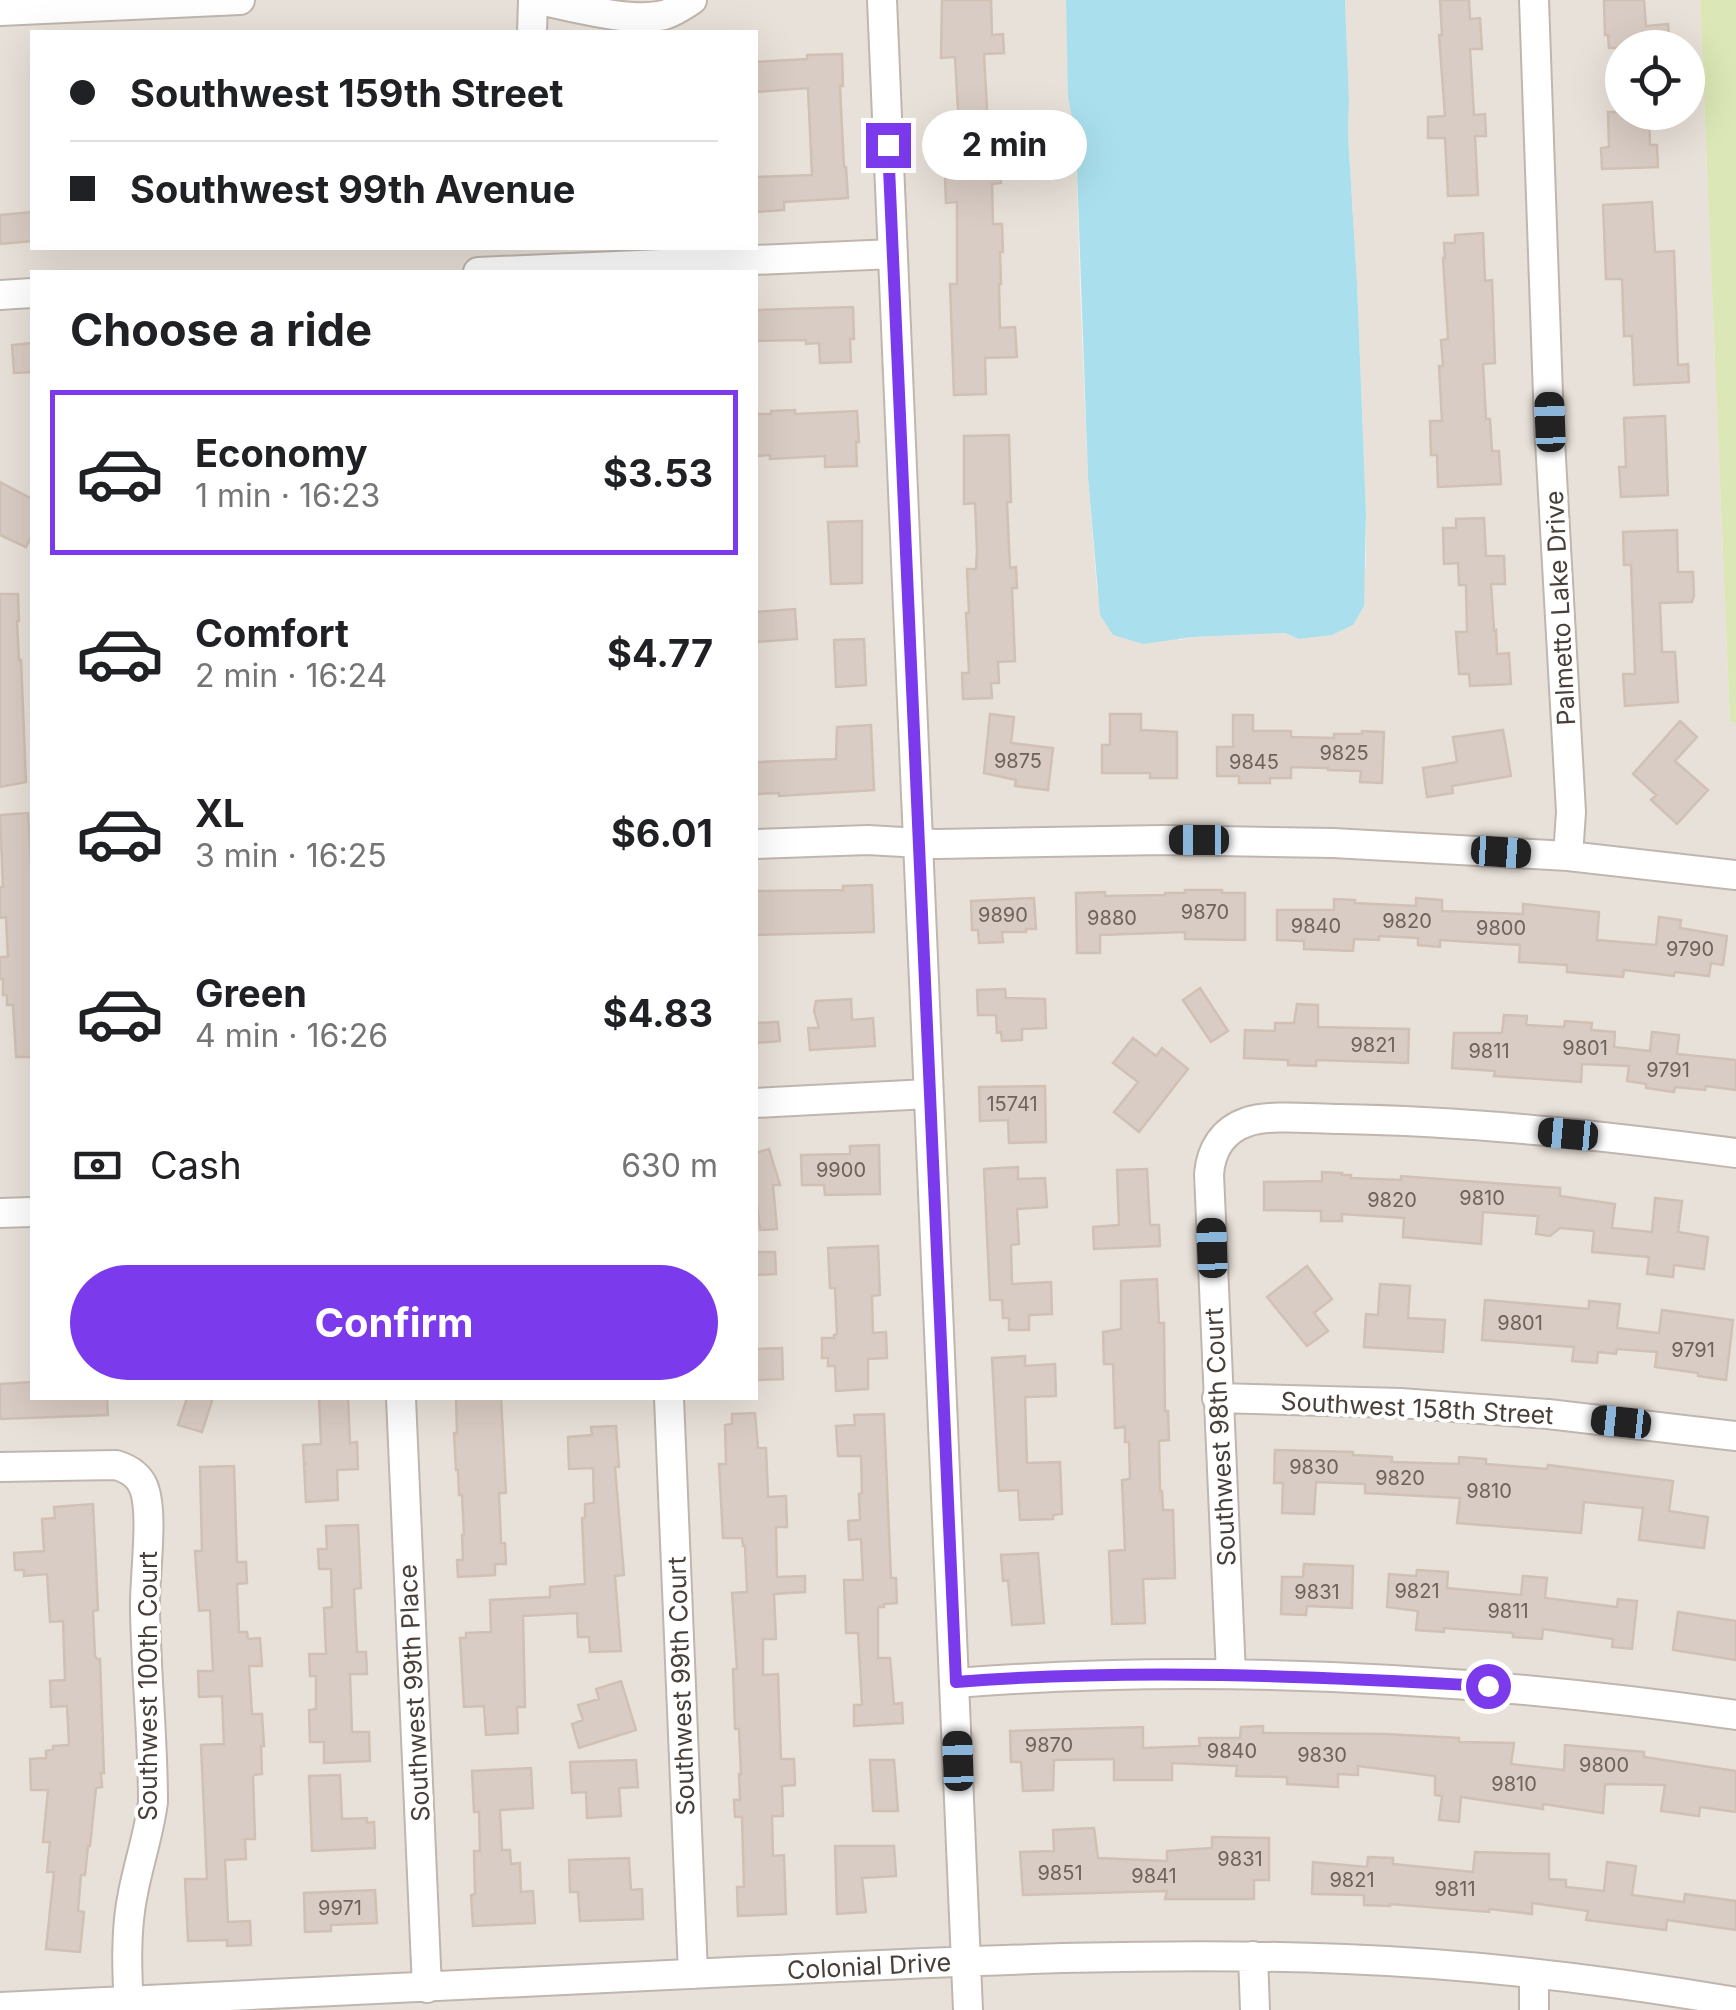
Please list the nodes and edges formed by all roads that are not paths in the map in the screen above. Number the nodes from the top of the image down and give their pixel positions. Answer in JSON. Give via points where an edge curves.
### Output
{"nodes":[{"id":1,"x":240,"y":0,"type":"edge"},
{"id":2,"x":536,"y":0,"type":"edge"},
{"id":3,"x":692,"y":0,"type":"edge"},
{"id":4,"x":882,"y":0,"type":"edge"},
{"id":5,"x":1534,"y":0,"type":"edge"},
{"id":6,"x":0,"y":11,"type":"edge"},
{"id":7,"x":532,"y":30,"type":"edge"},
{"id":8,"x":893,"y":254,"type":"junction"},
{"id":9,"x":540,"y":263,"type":"edge"},
{"id":10,"x":492,"y":270,"type":"edge"},
{"id":11,"x":30,"y":292,"type":"edge"},
{"id":12,"x":0,"y":295,"type":"edge"},
{"id":13,"x":917,"y":842,"type":"junction"},
{"id":14,"x":758,"y":844,"type":"edge"},
{"id":15,"x":1568,"y":856,"type":"junction"},
{"id":16,"x":1736,"y":875,"type":"edge"},
{"id":17,"x":928,"y":1094,"type":"junction"},
{"id":18,"x":758,"y":1102,"type":"edge"},
{"id":19,"x":1736,"y":1153,"type":"edge"},
{"id":20,"x":30,"y":1212,"type":"edge"},
{"id":21,"x":0,"y":1213,"type":"edge"},
{"id":22,"x":1217,"y":1398,"type":"junction"},
{"id":23,"x":400,"y":1400,"type":"edge"},
{"id":24,"x":669,"y":1400,"type":"edge"},
{"id":25,"x":1736,"y":1436,"type":"edge"},
{"id":26,"x":0,"y":1467,"type":"edge"},
{"id":27,"x":1231,"y":1674,"type":"junction"},
{"id":28,"x":956,"y":1682,"type":"junction"},
{"id":29,"x":1736,"y":1715,"type":"edge"},
{"id":30,"x":1253,"y":1956,"type":"junction"},
{"id":31,"x":966,"y":1962,"type":"junction"},
{"id":32,"x":692,"y":1974,"type":"junction"},
{"id":33,"x":1534,"y":1974,"type":"junction"},
{"id":34,"x":428,"y":1988,"type":"junction"},
{"id":35,"x":1736,"y":2002,"type":"edge"},
{"id":36,"x":129,"y":2006,"type":"edge"},
{"id":37,"x":0,"y":2007,"type":"edge"},
{"id":38,"x":968,"y":2010,"type":"edge"},
{"id":39,"x":1255,"y":2010,"type":"edge"},
{"id":40,"x":1534,"y":2010,"type":"edge"}],
"edges":[{"from":1,"to":6,"type":"street"},
{"from":2,"to":3,"type":"street","via":[[651,16]]},
{"from":2,"to":7,"type":"street"},
{"from":4,"to":8,"type":"street"},
{"from":5,"to":15,"type":"street","name":"Palmetto Lake Drive"},
{"from":8,"to":9,"type":"street"},
{"from":8,"to":13,"type":"street"},
{"from":9,"to":10,"type":"street"},
{"from":11,"to":12,"type":"street"},
{"from":13,"to":14,"type":"street"},
{"from":13,"to":15,"type":"street","via":[[1236,840]]},
{"from":13,"to":17,"type":"street"},
{"from":15,"to":16,"type":"street"},
{"from":17,"to":18,"type":"street"},
{"from":17,"to":28,"type":"street"},
{"from":19,"to":22,"type":"street","name":"Southwest 98th Court","via":[[1353,1120],[1254,1120],[1233,1128],[1220,1141],[1209,1174]]},
{"from":20,"to":21,"type":"street"},
{"from":22,"to":25,"type":"street","name":"Southwest 158th Street","via":[[1400,1403]]},
{"from":22,"to":27,"type":"street","name":"Southwest 98th Court"},
{"from":23,"to":34,"type":"street","name":"Southwest 99th Place"},
{"from":24,"to":32,"type":"street","name":"Southwest 99th Court"},
{"from":26,"to":36,"type":"street","name":"Southwest 100th Court","via":[[116,1465],[132,1472],[146,1496],[153,1802],[129,1914]]},
{"from":27,"to":28,"type":"street"},
{"from":27,"to":29,"type":"street","via":[[1541,1691]]},
{"from":28,"to":31,"type":"street"},
{"from":30,"to":31,"type":"street","name":"Colonial Drive"},
{"from":30,"to":33,"type":"street","name":"Colonial Drive"},
{"from":30,"to":39,"type":"street"},
{"from":31,"to":32,"type":"street","name":"Colonial Drive"},
{"from":31,"to":38,"type":"street"},
{"from":32,"to":34,"type":"street","name":"Colonial Drive"},
{"from":33,"to":35,"type":"street","name":"Colonial Drive"},
{"from":33,"to":40,"type":"street"},
{"from":34,"to":36,"type":"street","name":"Colonial Drive"},
{"from":36,"to":37,"type":"street","name":"Colonial Drive"}]}
